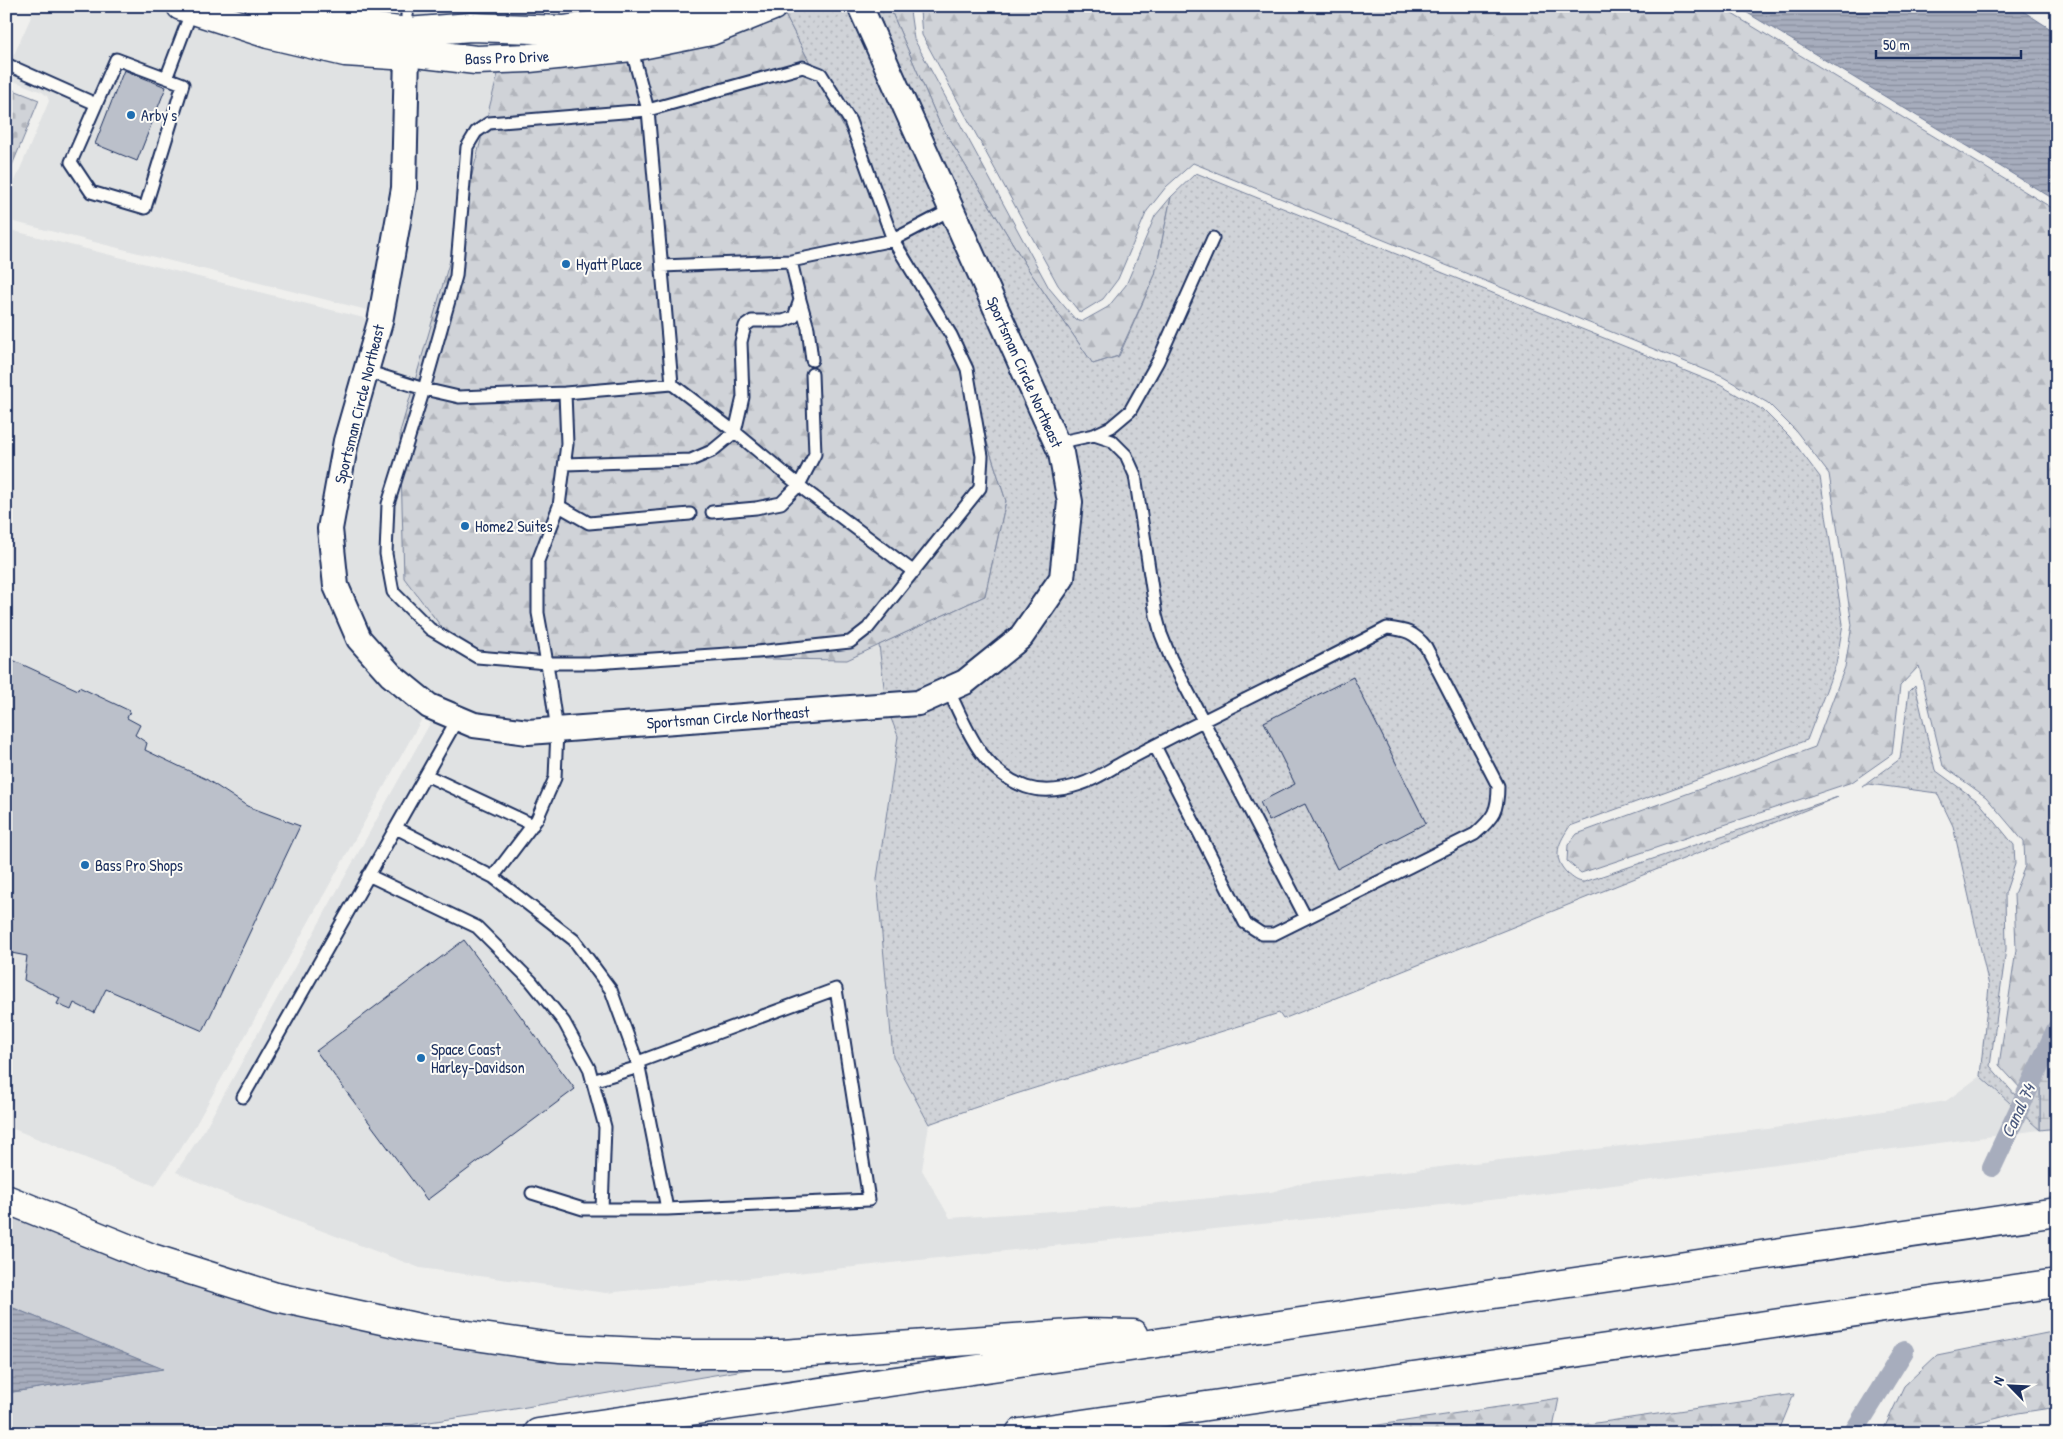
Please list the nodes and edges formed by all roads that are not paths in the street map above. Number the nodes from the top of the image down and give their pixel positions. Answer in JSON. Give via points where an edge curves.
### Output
{"nodes":[{"id":1,"x":260,"y":6,"type":"edge"},
{"id":2,"x":717,"y":6,"type":"edge"},
{"id":3,"x":773,"y":6,"type":"edge"},
{"id":4,"x":860,"y":6,"type":"edge"},
{"id":5,"x":187,"y":8,"type":"edge"},
{"id":6,"x":407,"y":30,"type":"edge"},
{"id":7,"x":631,"y":47,"type":"junction"},
{"id":8,"x":6,"y":64,"type":"edge"},
{"id":9,"x":167,"y":76,"type":"junction"},
{"id":10,"x":96,"y":104,"type":"junction"},
{"id":11,"x":648,"y":110,"type":"junction"},
{"id":12,"x":952,"y":209,"type":"junction"},
{"id":13,"x":1212,"y":238,"type":"dead end"},
{"id":14,"x":893,"y":240,"type":"junction"},
{"id":15,"x":791,"y":261,"type":"junction"},
{"id":16,"x":662,"y":266,"type":"junction"},
{"id":17,"x":800,"y":300,"type":"junction"},
{"id":18,"x":812,"y":360,"type":"dead end"},
{"id":19,"x":366,"y":372,"type":"junction"},
{"id":20,"x":812,"y":374,"type":"dead end"},
{"id":21,"x":672,"y":384,"type":"junction"},
{"id":22,"x":424,"y":389,"type":"junction"},
{"id":23,"x":565,"y":393,"type":"junction"},
{"id":24,"x":735,"y":432,"type":"junction"},
{"id":25,"x":1094,"y":435,"type":"junction"},
{"id":26,"x":1056,"y":443,"type":"junction"},
{"id":27,"x":565,"y":464,"type":"junction"},
{"id":28,"x":799,"y":485,"type":"junction"},
{"id":29,"x":559,"y":506,"type":"junction"},
{"id":30,"x":712,"y":512,"type":"dead end"},
{"id":31,"x":690,"y":514,"type":"dead end"},
{"id":32,"x":914,"y":572,"type":"junction"},
{"id":33,"x":547,"y":663,"type":"junction"},
{"id":34,"x":948,"y":690,"type":"junction"},
{"id":35,"x":458,"y":718,"type":"junction"},
{"id":36,"x":1204,"y":721,"type":"junction"},
{"id":37,"x":557,"y":730,"type":"junction"},
{"id":38,"x":1155,"y":746,"type":"junction"},
{"id":39,"x":426,"y":775,"type":"junction"},
{"id":40,"x":533,"y":825,"type":"junction"},
{"id":41,"x":396,"y":828,"type":"junction"},
{"id":42,"x":368,"y":875,"type":"junction"},
{"id":43,"x":493,"y":877,"type":"junction"},
{"id":44,"x":1306,"y":918,"type":"junction"},
{"id":45,"x":638,"y":1065,"type":"junction"},
{"id":46,"x":592,"y":1081,"type":"junction"},
{"id":47,"x":242,"y":1097,"type":"dead end"},
{"id":48,"x":532,"y":1193,"type":"dead end"},
{"id":49,"x":6,"y":1199,"type":"edge"},
{"id":50,"x":602,"y":1209,"type":"junction"},
{"id":51,"x":667,"y":1209,"type":"junction"},
{"id":52,"x":2057,"y":1212,"type":"edge"},
{"id":53,"x":2057,"y":1283,"type":"edge"},
{"id":54,"x":1202,"y":1336,"type":"junction"},
{"id":55,"x":1110,"y":1420,"type":"junction"},
{"id":56,"x":538,"y":1433,"type":"edge"},
{"id":57,"x":1020,"y":1433,"type":"edge"},
{"id":58,"x":1070,"y":1433,"type":"edge"}],
"edges":[{"from":1,"to":6,"type":"main road","name":"Bass Pro Drive","via":[[314,20]]},
{"from":2,"to":6,"type":"main road","name":"Bass Pro Drive","via":[[564,30],[472,27]]},
{"from":3,"to":7,"type":"main road","name":"Bass Pro Drive","via":[[711,31]]},
{"from":4,"to":12,"type":"street","name":"Sportsman Circle Northeast"},
{"from":5,"to":6,"type":"main road","name":"Bass Pro Drive","via":[[268,34],[345,52],[393,55]]},
{"from":5,"to":9,"type":"lane"},
{"from":6,"to":7,"type":"main road","name":"Bass Pro Drive","via":[[476,60]]},
{"from":6,"to":19,"type":"street","name":"Sportsman Circle Northeast","via":[[404,188],[380,322]]},
{"from":7,"to":11,"type":"lane"},
{"from":8,"to":10,"type":"lane"},
{"from":9,"to":10,"type":"lane","via":[[116,59]]},
{"from":9,"to":10,"type":"lane","via":[[183,84],[145,208],[91,192],[71,162]]},
{"from":11,"to":14,"type":"lane","via":[[803,68],[821,74],[850,121]]},
{"from":11,"to":16,"type":"lane"},
{"from":11,"to":22,"type":"lane","via":[[489,123],[476,132],[467,147],[456,276]]},
{"from":12,"to":14,"type":"lane"},
{"from":12,"to":26,"type":"street","name":"Sportsman Circle Northeast"},
{"from":13,"to":25,"type":"lane","via":[[1158,361],[1130,411],[1111,427]]},
{"from":14,"to":15,"type":"lane"},
{"from":14,"to":32,"type":"lane","via":[[952,335],[967,369],[982,456],[980,488]]},
{"from":15,"to":16,"type":"lane"},
{"from":15,"to":17,"type":"lane"},
{"from":16,"to":21,"type":"lane"},
{"from":17,"to":18,"type":"lane"},
{"from":17,"to":24,"type":"lane","via":[[794,317],[783,321],[752,321],[745,326],[741,342],[743,397]]},
{"from":19,"to":22,"type":"lane"},
{"from":19,"to":35,"type":"street","name":"Sportsman Circle Northeast","via":[[346,441],[330,529],[336,586],[359,639],[391,675],[429,706]]},
{"from":20,"to":28,"type":"lane","via":[[815,454]]},
{"from":21,"to":23,"type":"lane"},
{"from":21,"to":24,"type":"lane"},
{"from":22,"to":23,"type":"lane","via":[[459,398]]},
{"from":22,"to":33,"type":"lane","via":[[388,504],[386,554],[393,592],[430,629],[477,658]]},
{"from":23,"to":27,"type":"lane"},
{"from":24,"to":27,"type":"lane","via":[[712,452],[691,460]]},
{"from":24,"to":28,"type":"lane"},
{"from":25,"to":26,"type":"lane"},
{"from":25,"to":36,"type":"lane","via":[[1112,441],[1126,455],[1135,475],[1148,571],[1161,634]]},
{"from":26,"to":34,"type":"street","name":"Sportsman Circle Northeast","via":[[1061,453],[1070,502],[1062,578],[1022,637],[965,682]]},
{"from":27,"to":29,"type":"lane"},
{"from":28,"to":30,"type":"lane","via":[[780,503]]},
{"from":28,"to":32,"type":"lane"},
{"from":29,"to":31,"type":"lane","via":[[589,523]]},
{"from":29,"to":33,"type":"lane","via":[[538,561],[538,613]]},
{"from":32,"to":33,"type":"lane","via":[[868,628],[850,642],[757,652]]},
{"from":33,"to":37,"type":"lane"},
{"from":34,"to":37,"type":"street","name":"Sportsman Circle Northeast","via":[[918,703]]},
{"from":34,"to":38,"type":"lane","via":[[977,748],[989,764],[1005,777],[1040,790],[1061,790],[1084,784]]},
{"from":35,"to":37,"type":"street","name":"Sportsman Circle Northeast","via":[[474,725],[528,732]]},
{"from":35,"to":39,"type":"lane"},
{"from":36,"to":38,"type":"lane"},
{"from":36,"to":44,"type":"lane"},
{"from":36,"to":44,"type":"lane","via":[[1387,628],[1401,630],[1416,635],[1426,647],[1498,786],[1498,804],[1489,821],[1475,834]]},
{"from":37,"to":40,"type":"lane","via":[[555,778]]},
{"from":38,"to":44,"type":"lane","via":[[1245,923],[1262,934],[1274,934]]},
{"from":39,"to":40,"type":"lane"},
{"from":39,"to":41,"type":"lane"},
{"from":40,"to":43,"type":"lane"},
{"from":41,"to":42,"type":"lane"},
{"from":41,"to":43,"type":"lane"},
{"from":42,"to":46,"type":"lane","via":[[477,927],[531,981],[564,1022],[589,1068]]},
{"from":42,"to":47,"type":"lane"},
{"from":43,"to":45,"type":"lane","via":[[574,940],[611,990]]},
{"from":45,"to":46,"type":"lane"},
{"from":45,"to":51,"type":"lane"},
{"from":45,"to":51,"type":"lane","via":[[836,989],[869,1200]]},
{"from":46,"to":50,"type":"lane","via":[[605,1127]]},
{"from":48,"to":50,"type":"lane","via":[[583,1209]]},
{"from":49,"to":54,"type":"main road","via":[[152,1258],[276,1297],[419,1328],[559,1348],[681,1354],[782,1354],[1085,1333]]},
{"from":50,"to":51,"type":"lane"},
{"from":52,"to":54,"type":"main road"},
{"from":53,"to":55,"type":"main road"},
{"from":54,"to":56,"type":"main road"},
{"from":55,"to":57,"type":"main road"},
{"from":55,"to":58,"type":"main road"}]}
